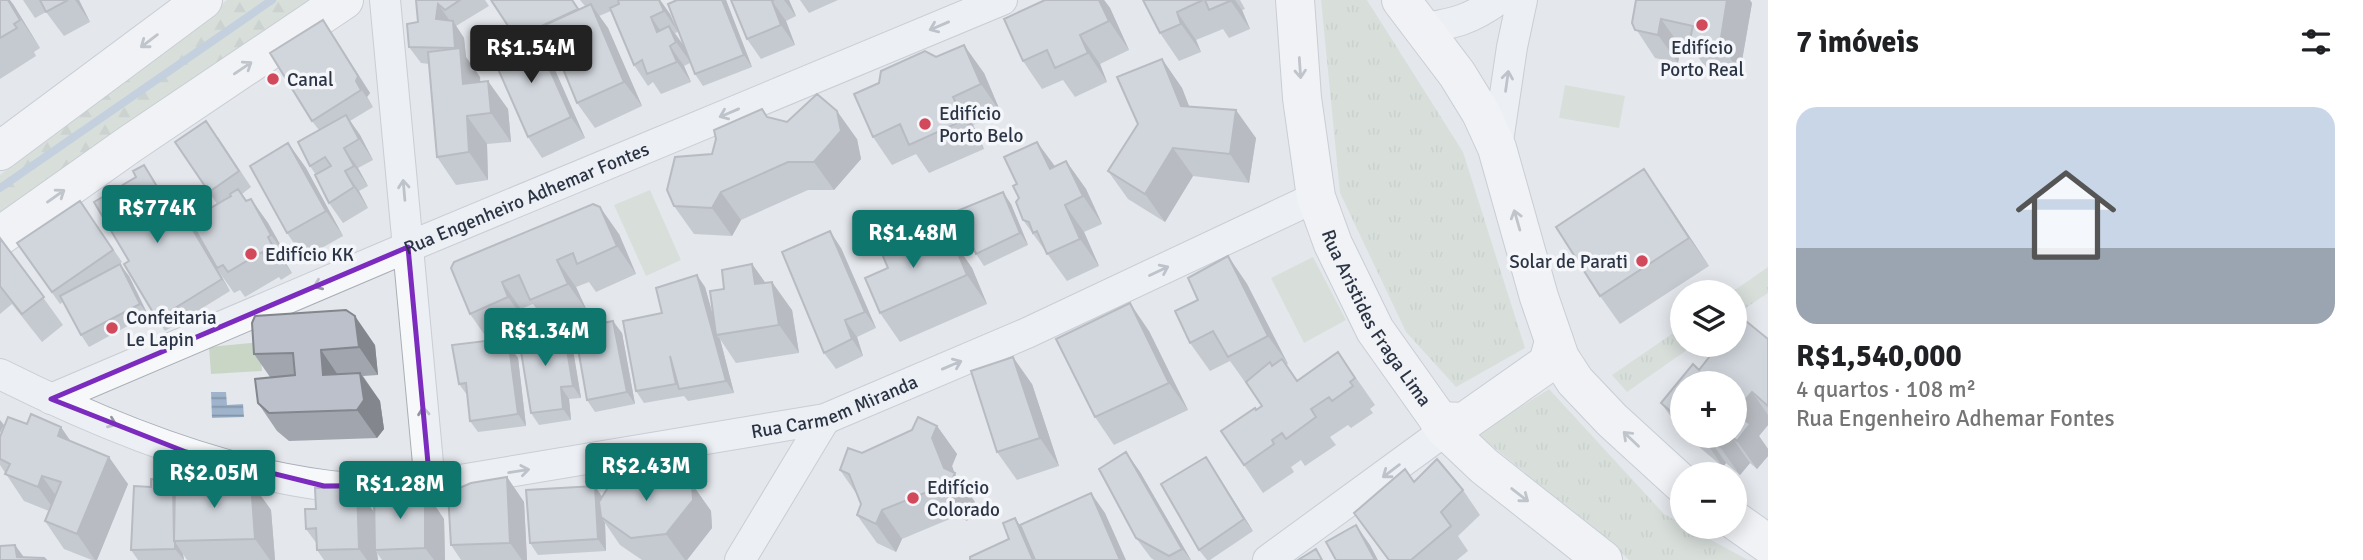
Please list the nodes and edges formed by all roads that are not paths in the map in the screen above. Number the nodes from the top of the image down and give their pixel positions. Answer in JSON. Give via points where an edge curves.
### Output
{"nodes":[{"id":1,"x":204,"y":0,"type":"edge"},
{"id":2,"x":344,"y":0,"type":"edge"},
{"id":3,"x":385,"y":0,"type":"edge"},
{"id":4,"x":1002,"y":0,"type":"edge"},
{"id":5,"x":1295,"y":0,"type":"edge"},
{"id":6,"x":1498,"y":0,"type":"edge"},
{"id":7,"x":1522,"y":0,"type":"edge"},
{"id":8,"x":1411,"y":14,"type":"edge"},
{"id":9,"x":1497,"y":148,"type":"junction"},
{"id":10,"x":0,"y":151,"type":"edge"},
{"id":11,"x":1316,"y":197,"type":"junction"},
{"id":12,"x":0,"y":236,"type":"edge"},
{"id":13,"x":408,"y":247,"type":"junction"},
{"id":14,"x":1554,"y":341,"type":"junction"},
{"id":15,"x":0,"y":374,"type":"edge"},
{"id":16,"x":1575,"y":381,"type":"junction"},
{"id":17,"x":51,"y":399,"type":"junction"},
{"id":18,"x":825,"y":419,"type":"junction"},
{"id":19,"x":1443,"y":426,"type":"junction"},
{"id":20,"x":1479,"y":462,"type":"junction"},
{"id":21,"x":1670,"y":474,"type":"edge"},
{"id":22,"x":430,"y":485,"type":"junction"},
{"id":23,"x":1747,"y":529,"type":"edge"},
{"id":24,"x":1768,"y":544,"type":"edge"},
{"id":25,"x":740,"y":560,"type":"edge"},
{"id":26,"x":1268,"y":560,"type":"edge"},
{"id":27,"x":1602,"y":560,"type":"edge"}],
"edges":[{"from":1,"to":10,"type":"main road","one_way":true},
{"from":12,"to":2,"type":"main road","one_way":true},
{"from":13,"to":3,"type":"street","one_way":true},
{"from":4,"to":13,"type":"street","name":"Rua Engenheiro Adhemar Fontes","one_way":true},
{"from":5,"to":11,"type":"main road","name":"Rua Aristides Fraga Lima","one_way":true},
{"from":6,"to":8,"type":"street","via":[[1477,15],[1454,23]]},
{"from":9,"to":7,"type":"street","one_way":true},
{"from":8,"to":9,"type":"main road","via":[[1457,74]]},
{"from":14,"to":9,"type":"main road","one_way":true},
{"from":18,"to":11,"type":"street","name":"Rua Carmem Miranda","one_way":true,"via":[[1027,333]]},
{"from":11,"to":19,"type":"main road","name":"Rua Aristides Fraga Lima","via":[[1333,244],[1375,330]]},
{"from":13,"to":17,"type":"street","name":"Rua Engenheiro Adhemar Fontes","one_way":true},
{"from":22,"to":13,"type":"street","one_way":true},
{"from":14,"to":16,"type":"main road"},
{"from":14,"to":19,"type":"main road","via":[[1548,363],[1464,422]]},
{"from":15,"to":17,"type":"street","name":"Rua Carmem Miranda"},
{"from":16,"to":20,"type":"main road","via":[[1553,380],[1478,434]]},
{"from":21,"to":16,"type":"main road","one_way":true},
{"from":17,"to":22,"type":"street","name":"Rua Carmem Miranda","one_way":true,"via":[[186,452],[262,474],[324,486]]},
{"from":22,"to":18,"type":"street","name":"Rua Carmem Miranda","one_way":true},
{"from":18,"to":25,"type":"street"},
{"from":19,"to":20,"type":"main road","name":"Rua Aristides Fraga Lima"},
{"from":19,"to":26,"type":"street","one_way":true},
{"from":20,"to":27,"type":"main road","name":"Rua Aristides Fraga Lima","one_way":true},
{"from":23,"to":24,"type":"main road"}]}
